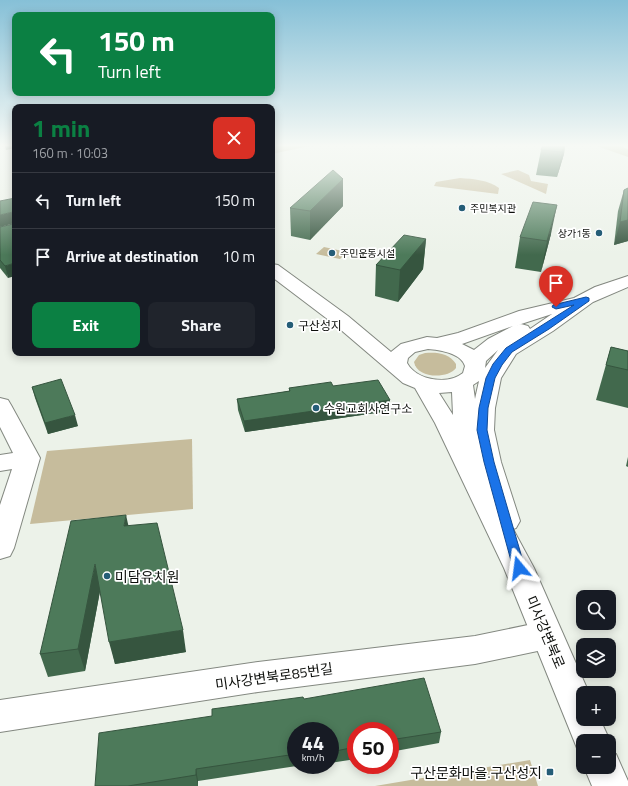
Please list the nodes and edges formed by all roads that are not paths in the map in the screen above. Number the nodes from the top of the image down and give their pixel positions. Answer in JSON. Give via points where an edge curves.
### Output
{"nodes":[{"id":1,"x":275,"y":271,"type":"edge"},
{"id":2,"x":628,"y":281,"type":"edge"},
{"id":3,"x":586,"y":299,"type":"junction"},
{"id":4,"x":341,"y":320,"type":"junction"},
{"id":5,"x":438,"y":344,"type":"junction"},
{"id":6,"x":416,"y":345,"type":"junction"},
{"id":7,"x":474,"y":364,"type":"junction"},
{"id":8,"x":397,"y":367,"type":"junction"},
{"id":9,"x":462,"y":383,"type":"junction"},
{"id":10,"x":422,"y":384,"type":"junction"},
{"id":11,"x":0,"y":405,"type":"edge"},
{"id":12,"x":28,"y":458,"type":"junction"},
{"id":13,"x":0,"y":463,"type":"edge"},
{"id":14,"x":479,"y":489,"type":"junction"},
{"id":15,"x":0,"y":548,"type":"edge"},
{"id":16,"x":519,"y":568,"type":"junction"},
{"id":17,"x":548,"y":635,"type":"junction"},
{"id":18,"x":0,"y":716,"type":"edge"},
{"id":19,"x":589,"y":734,"type":"edge"},
{"id":20,"x":606,"y":774,"type":"edge"},
{"id":21,"x":611,"y":786,"type":"edge"}],
"edges":[{"from":1,"to":4,"type":"main road"},
{"from":2,"to":3,"type":"main road"},
{"from":3,"to":5,"type":"main road","via":[[526,315],[464,338]]},
{"from":3,"to":7,"type":"main road","via":[[503,338],[478,356]]},
{"from":3,"to":16,"type":"main road","via":[[509,350],[490,378],[482,430]]},
{"from":4,"to":6,"type":"main road","via":[[398,342]]},
{"from":4,"to":8,"type":"main road"},
{"from":5,"to":6,"type":"main road"},
{"from":5,"to":7,"type":"main road","via":[[462,351]]},
{"from":6,"to":8,"type":"main road","via":[[406,348],[400,354]]},
{"from":7,"to":9,"type":"main road","via":[[470,378]]},
{"from":8,"to":10,"type":"main road","via":[[410,380]]},
{"from":9,"to":10,"type":"main road","via":[[450,386]]},
{"from":9,"to":14,"type":"main road","via":[[464,420]]},
{"from":10,"to":14,"type":"main road","via":[[447,423]]},
{"from":11,"to":12,"type":"main road"},
{"from":12,"to":13,"type":"main road"},
{"from":12,"to":15,"type":"main road"},
{"from":14,"to":16,"type":"main road"},
{"from":16,"to":17,"type":"main road","name":"미사강변북로"},
{"from":17,"to":18,"type":"main road","name":"미사강변북로85번길","via":[[475,650],[258,677]]},
{"from":17,"to":19,"type":"main road","name":"미사강변북로"},
{"from":20,"to":21,"type":"main road"}]}
